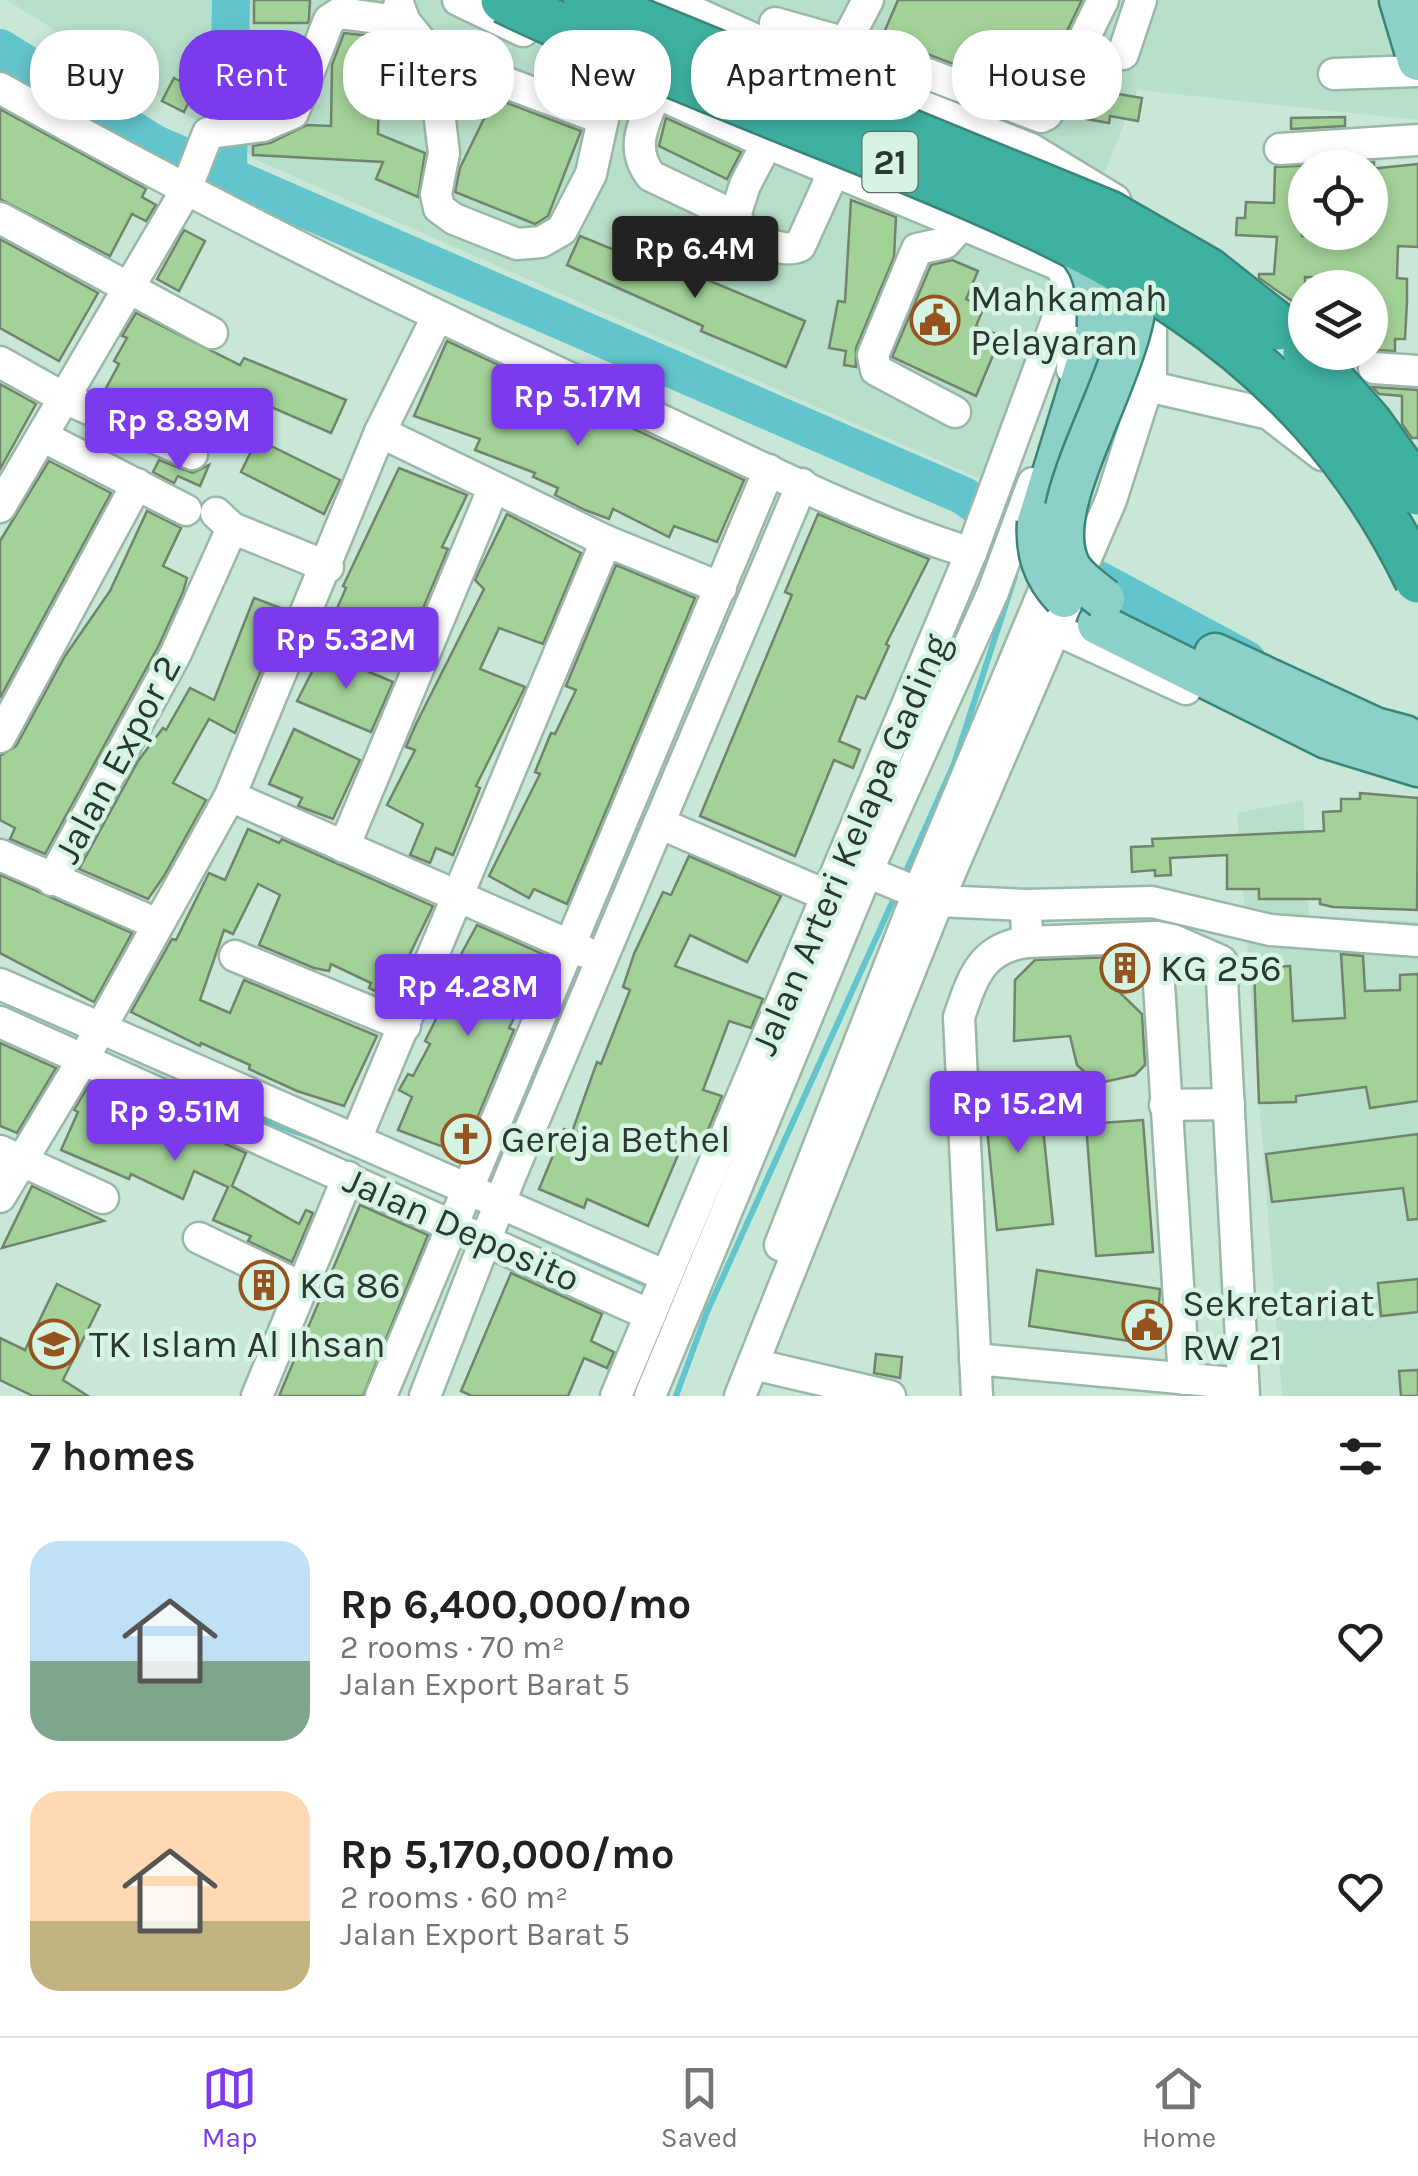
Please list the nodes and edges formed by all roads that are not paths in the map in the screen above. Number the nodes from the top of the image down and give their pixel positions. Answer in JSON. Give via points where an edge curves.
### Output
{"nodes":[{"id":1,"x":458,"y":0,"type":"edge"},
{"id":2,"x":507,"y":0,"type":"edge"},
{"id":3,"x":586,"y":0,"type":"edge"},
{"id":4,"x":600,"y":0,"type":"edge"},
{"id":5,"x":868,"y":0,"type":"edge"},
{"id":6,"x":1102,"y":0,"type":"edge"},
{"id":7,"x":1141,"y":0,"type":"edge"},
{"id":8,"x":1400,"y":0,"type":"edge"},
{"id":9,"x":672,"y":1,"type":"edge"},
{"id":10,"x":401,"y":11,"type":"edge"},
{"id":11,"x":774,"y":23,"type":"edge"},
{"id":12,"x":852,"y":30,"type":"edge"},
{"id":13,"x":534,"y":37,"type":"edge"},
{"id":14,"x":1123,"y":54,"type":"dead end"},
{"id":15,"x":1418,"y":60,"type":"edge"},
{"id":16,"x":1418,"y":71,"type":"edge"},
{"id":17,"x":1334,"y":74,"type":"dead end"},
{"id":18,"x":932,"y":84,"type":"edge"},
{"id":19,"x":0,"y":88,"type":"edge"},
{"id":20,"x":671,"y":101,"type":"edge"},
{"id":21,"x":933,"y":109,"type":"joint"},
{"id":22,"x":440,"y":120,"type":"edge"},
{"id":23,"x":604,"y":120,"type":"edge"},
{"id":24,"x":646,"y":120,"type":"edge"},
{"id":25,"x":1418,"y":140,"type":"edge"},
{"id":26,"x":767,"y":143,"type":"junction"},
{"id":27,"x":1280,"y":149,"type":"dead end"},
{"id":28,"x":834,"y":171,"type":"junction"},
{"id":29,"x":187,"y":187,"type":"junction"},
{"id":30,"x":898,"y":197,"type":"junction"},
{"id":31,"x":735,"y":216,"type":"junction"},
{"id":32,"x":0,"y":218,"type":"edge"},
{"id":33,"x":963,"y":223,"type":"junction"},
{"id":34,"x":1152,"y":275,"type":"junction"},
{"id":35,"x":126,"y":290,"type":"junction"},
{"id":36,"x":1076,"y":291,"type":"junction"},
{"id":37,"x":437,"y":317,"type":"junction"},
{"id":38,"x":212,"y":333,"type":"dead end"},
{"id":39,"x":1288,"y":336,"type":"edge"},
{"id":40,"x":1150,"y":338,"type":"junction"},
{"id":41,"x":0,"y":362,"type":"edge"},
{"id":42,"x":1388,"y":369,"type":"edge"},
{"id":43,"x":1320,"y":370,"type":"edge"},
{"id":44,"x":1418,"y":371,"type":"edge"},
{"id":45,"x":1147,"y":386,"type":"junction"},
{"id":46,"x":64,"y":398,"type":"junction"},
{"id":47,"x":955,"y":412,"type":"dead end"},
{"id":48,"x":1391,"y":424,"type":"dead end"},
{"id":49,"x":380,"y":432,"type":"junction"},
{"id":50,"x":42,"y":436,"type":"junction"},
{"id":51,"x":192,"y":454,"type":"dead end"},
{"id":52,"x":1325,"y":458,"type":"junction"},
{"id":53,"x":769,"y":470,"type":"junction"},
{"id":54,"x":137,"y":484,"type":"junction"},
{"id":55,"x":802,"y":484,"type":"junction"},
{"id":56,"x":493,"y":489,"type":"junction"},
{"id":57,"x":1418,"y":492,"type":"edge"},
{"id":58,"x":1362,"y":500,"type":"dead end"},
{"id":59,"x":0,"y":508,"type":"edge"},
{"id":60,"x":212,"y":517,"type":"junction"},
{"id":61,"x":606,"y":541,"type":"junction"},
{"id":62,"x":974,"y":546,"type":"junction"},
{"id":63,"x":328,"y":567,"type":"junction"},
{"id":64,"x":1418,"y":580,"type":"edge"},
{"id":65,"x":721,"y":588,"type":"junction"},
{"id":66,"x":1051,"y":622,"type":"junction"},
{"id":67,"x":0,"y":738,"type":"edge"},
{"id":68,"x":1418,"y":740,"type":"edge"},
{"id":69,"x":1418,"y":766,"type":"edge"},
{"id":70,"x":1418,"y":779,"type":"edge"},
{"id":71,"x":230,"y":796,"type":"junction"},
{"id":72,"x":659,"y":823,"type":"junction"},
{"id":73,"x":344,"y":847,"type":"junction"},
{"id":74,"x":0,"y":855,"type":"edge"},
{"id":75,"x":52,"y":880,"type":"junction"},
{"id":76,"x":895,"y":884,"type":"junction"},
{"id":77,"x":458,"y":897,"type":"junction"},
{"id":78,"x":830,"y":897,"type":"junction"},
{"id":79,"x":1026,"y":905,"type":"junction"},
{"id":80,"x":1219,"y":920,"type":"junction"},
{"id":81,"x":157,"y":924,"type":"junction"},
{"id":82,"x":1156,"y":937,"type":"junction"},
{"id":83,"x":1418,"y":941,"type":"edge"},
{"id":84,"x":1027,"y":942,"type":"junction"},
{"id":85,"x":585,"y":952,"type":"junction"},
{"id":86,"x":235,"y":956,"type":"dead end"},
{"id":87,"x":1222,"y":961,"type":"junction"},
{"id":88,"x":0,"y":984,"type":"edge"},
{"id":89,"x":0,"y":1022,"type":"edge"},
{"id":90,"x":405,"y":1026,"type":"junction"},
{"id":91,"x":91,"y":1046,"type":"junction"},
{"id":92,"x":198,"y":1093,"type":"junction"},
{"id":93,"x":1229,"y":1104,"type":"junction"},
{"id":94,"x":1165,"y":1105,"type":"junction"},
{"id":95,"x":356,"y":1138,"type":"junction"},
{"id":96,"x":11,"y":1155,"type":"edge"},
{"id":97,"x":348,"y":1176,"type":"junction"},
{"id":98,"x":0,"y":1197,"type":"edge"},
{"id":99,"x":103,"y":1198,"type":"dead end"},
{"id":100,"x":462,"y":1206,"type":"junction"},
{"id":101,"x":493,"y":1220,"type":"junction"},
{"id":102,"x":199,"y":1238,"type":"dead end"},
{"id":103,"x":300,"y":1287,"type":"junction"},
{"id":104,"x":658,"y":1294,"type":"junction"},
{"id":105,"x":976,"y":1359,"type":"junction"},
{"id":106,"x":753,"y":1364,"type":"junction"},
{"id":107,"x":1184,"y":1379,"type":"junction"},
{"id":108,"x":1244,"y":1390,"type":"edge"},
{"id":109,"x":257,"y":1396,"type":"edge"},
{"id":110,"x":381,"y":1396,"type":"edge"},
{"id":111,"x":425,"y":1396,"type":"edge"},
{"id":112,"x":616,"y":1396,"type":"edge"},
{"id":113,"x":650,"y":1396,"type":"edge"},
{"id":114,"x":719,"y":1396,"type":"edge"},
{"id":115,"x":740,"y":1396,"type":"edge"},
{"id":116,"x":890,"y":1396,"type":"edge"},
{"id":117,"x":977,"y":1396,"type":"edge"}],
"edges":[{"from":1,"to":13,"type":"street"},
{"from":2,"to":64,"type":"highway","number":"21","bridge":true,"via":[[677,77],[997,206],[1144,280],[1218,333],[1290,398],[1354,473]]},
{"from":2,"to":69,"type":"main road","bridge":true,"via":[[1039,222],[1074,244],[1095,279],[1098,327],[1038,522],[1049,581],[1098,624],[1196,676],[1327,738]]},
{"from":3,"to":39,"type":"highway","number":"21","bridge":true,"via":[[1109,214],[1208,271]]},
{"from":4,"to":68,"type":"main road","bridge":true,"via":[[996,162],[1111,218],[1134,252],[1140,290],[1073,487],[1065,525],[1070,566],[1132,615],[1376,728]]},
{"from":5,"to":12,"type":"street"},
{"from":6,"to":18,"type":"street","via":[[1047,114]]},
{"from":7,"to":14,"type":"street"},
{"from":8,"to":15,"type":"main road"},
{"from":9,"to":11,"type":"street"},
{"from":10,"to":29,"type":"street","via":[[340,13],[328,20],[292,114],[263,126],[208,133]]},
{"from":16,"to":17,"type":"street"},
{"from":19,"to":29,"type":"street"},
{"from":20,"to":26,"type":"street"},
{"from":21,"to":30,"type":"street"},
{"from":21,"to":34,"type":"street","name":"Jalan Arteri Kelapa Gading","via":[[1031,149],[1104,191],[1137,226]]},
{"from":22,"to":23,"type":"street","via":[[439,208],[517,244],[541,242],[562,230],[590,174]]},
{"from":24,"to":31,"type":"street","via":[[638,143],[651,176]]},
{"from":25,"to":27,"type":"street"},
{"from":26,"to":28,"type":"street"},
{"from":26,"to":31,"type":"street"},
{"from":28,"to":30,"type":"street"},
{"from":28,"to":31,"type":"street","via":[[796,249],[750,234]]},
{"from":29,"to":35,"type":"street"},
{"from":29,"to":37,"type":"street"},
{"from":30,"to":33,"type":"street"},
{"from":32,"to":35,"type":"street"},
{"from":33,"to":36,"type":"street","via":[[1059,265]]},
{"from":33,"to":47,"type":"street","via":[[945,243],[917,249],[873,355],[876,370]]},
{"from":34,"to":36,"type":"street"},
{"from":34,"to":40,"type":"street","name":"Jalan Arteri Kelapa Gading"},
{"from":35,"to":38,"type":"street"},
{"from":35,"to":46,"type":"street"},
{"from":36,"to":62,"type":"street","name":"Jalan Arteri Kelapa Gading","via":[[1064,301]]},
{"from":36,"to":76,"type":"street","name":"Jalan Arteri Kelapa Gading","via":[[1075,358],[1062,409]]},
{"from":37,"to":49,"type":"street"},
{"from":37,"to":53,"type":"street"},
{"from":40,"to":45,"type":"street","name":"Jalan Arteri Kelapa Gading"},
{"from":40,"to":66,"type":"street","name":"Jalan Arteri Kelapa Gading","bridge":true,"via":[[1076,505]]},
{"from":41,"to":46,"type":"street"},
{"from":42,"to":44,"type":"street"},
{"from":43,"to":57,"type":"highway","number":"21","bridge":true},
{"from":45,"to":52,"type":"street","via":[[1268,414]]},
{"from":45,"to":66,"type":"street","name":"Jalan Arteri Kelapa Gading","via":[[1086,564]]},
{"from":46,"to":50,"type":"street"},
{"from":46,"to":51,"type":"street"},
{"from":48,"to":52,"type":"street"},
{"from":49,"to":56,"type":"street"},
{"from":49,"to":63,"type":"street"},
{"from":50,"to":54,"type":"street"},
{"from":50,"to":59,"type":"street"},
{"from":52,"to":58,"type":"street"},
{"from":53,"to":55,"type":"street"},
{"from":53,"to":65,"type":"street"},
{"from":54,"to":60,"type":"street"},
{"from":54,"to":67,"type":"street"},
{"from":55,"to":62,"type":"street"},
{"from":55,"to":72,"type":"street"},
{"from":56,"to":61,"type":"street"},
{"from":56,"to":73,"type":"street"},
{"from":60,"to":63,"type":"street"},
{"from":60,"to":75,"type":"street","name":"Jalan Expor 2","via":[[176,653]]},
{"from":61,"to":65,"type":"street"},
{"from":61,"to":77,"type":"street"},
{"from":62,"to":76,"type":"street","name":"Jalan Arteri Kelapa Gading"},
{"from":63,"to":71,"type":"street"},
{"from":65,"to":85,"type":"street"},
{"from":66,"to":70,"type":"street","via":[[1318,748]]},
{"from":66,"to":76,"type":"street","name":"Jalan Arteri Kelapa Gading"},
{"from":71,"to":73,"type":"street"},
{"from":71,"to":81,"type":"street"},
{"from":72,"to":78,"type":"street"},
{"from":72,"to":85,"type":"street"},
{"from":73,"to":77,"type":"street"},
{"from":74,"to":75,"type":"street"},
{"from":75,"to":81,"type":"street"},
{"from":76,"to":78,"type":"street","name":"Jalan Arteri Kelapa Gading"},
{"from":76,"to":79,"type":"street"},
{"from":76,"to":106,"type":"street","name":"Jalan Arteri Kelapa Gading"},
{"from":76,"to":113,"type":"street","name":"Jalan Arteri Kelapa Gading"},
{"from":76,"to":114,"type":"street","name":"Jalan Arteri Kelapa Gading"},
{"from":77,"to":85,"type":"street"},
{"from":77,"to":90,"type":"street"},
{"from":78,"to":104,"type":"street","name":"Jalan Arteri Kelapa Gading"},
{"from":79,"to":80,"type":"street","via":[[1152,902]]},
{"from":79,"to":84,"type":"street"},
{"from":80,"to":83,"type":"street"},
{"from":80,"to":87,"type":"street"},
{"from":81,"to":91,"type":"street"},
{"from":82,"to":84,"type":"street"},
{"from":82,"to":87,"type":"street"},
{"from":82,"to":94,"type":"street"},
{"from":84,"to":105,"type":"street","via":[[988,955],[959,1018]]},
{"from":85,"to":100,"type":"street"},
{"from":85,"to":101,"type":"street"},
{"from":86,"to":90,"type":"street"},
{"from":87,"to":93,"type":"street"},
{"from":88,"to":91,"type":"street"},
{"from":89,"to":91,"type":"street"},
{"from":90,"to":95,"type":"street"},
{"from":91,"to":92,"type":"street"},
{"from":91,"to":96,"type":"street"},
{"from":92,"to":95,"type":"street"},
{"from":92,"to":97,"type":"street","name":"Jalan Deposito"},
{"from":93,"to":94,"type":"street"},
{"from":93,"to":108,"type":"street"},
{"from":94,"to":107,"type":"street"},
{"from":95,"to":100,"type":"street"},
{"from":96,"to":98,"type":"street"},
{"from":96,"to":99,"type":"street"},
{"from":97,"to":100,"type":"street","name":"Jalan Deposito"},
{"from":97,"to":103,"type":"street"},
{"from":100,"to":101,"type":"street"},
{"from":100,"to":110,"type":"street"},
{"from":101,"to":104,"type":"street","name":"Jalan Deposito"},
{"from":101,"to":104,"type":"street"},
{"from":101,"to":111,"type":"street"},
{"from":102,"to":103,"type":"street"},
{"from":103,"to":109,"type":"street"},
{"from":104,"to":112,"type":"street","name":"Jalan Arteri Kelapa Gading"},
{"from":105,"to":107,"type":"street"},
{"from":105,"to":117,"type":"street"},
{"from":106,"to":115,"type":"street","name":"Jalan Arteri Kelapa Gading"},
{"from":106,"to":116,"type":"street"},
{"from":107,"to":108,"type":"street"}]}
